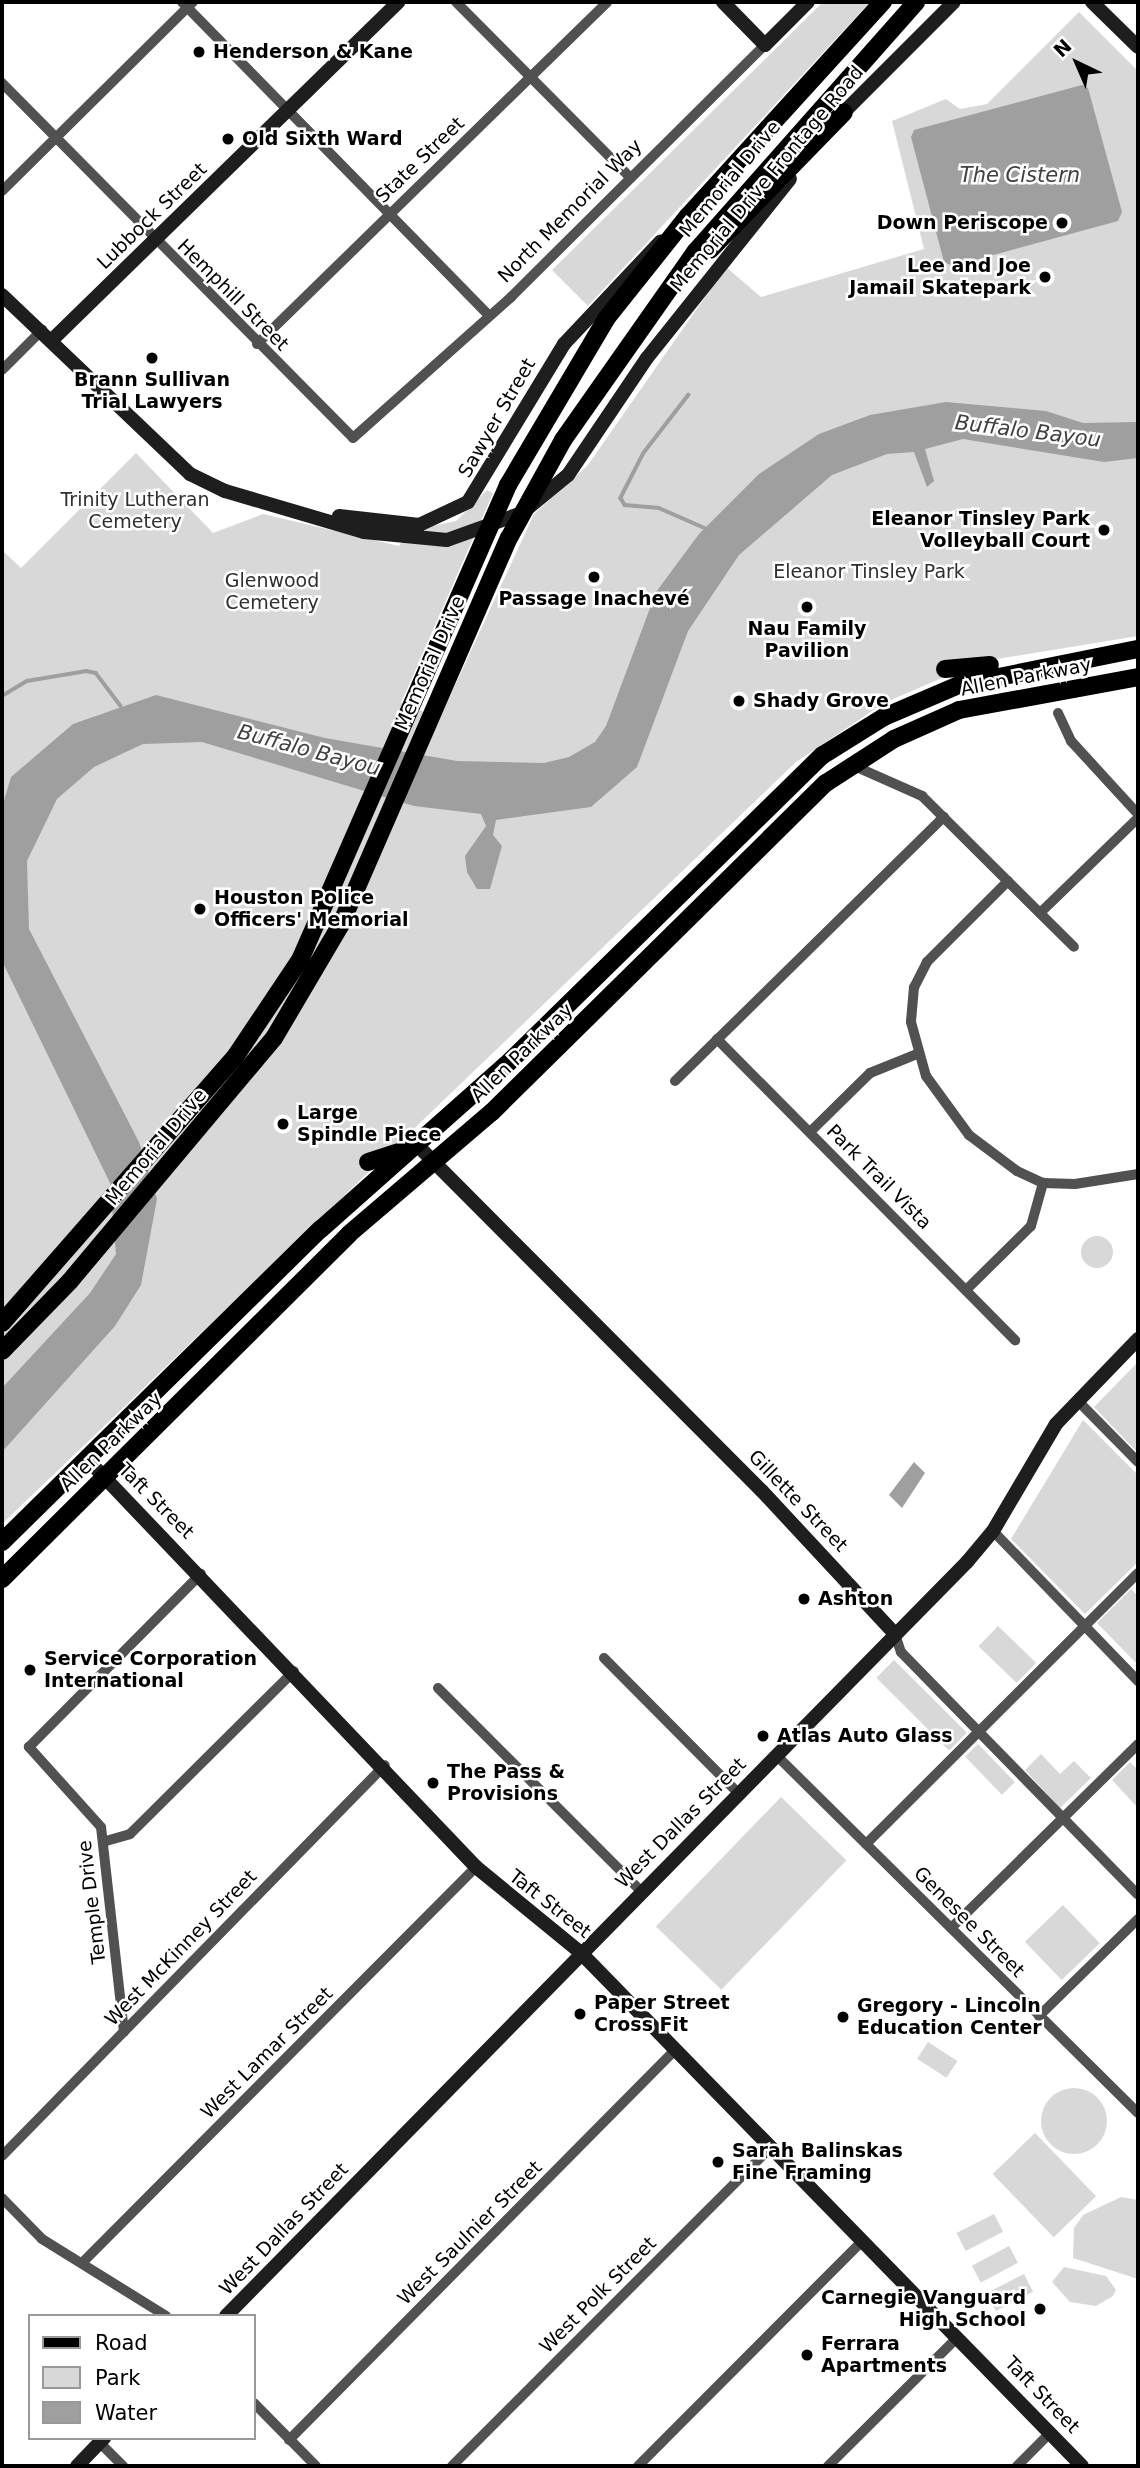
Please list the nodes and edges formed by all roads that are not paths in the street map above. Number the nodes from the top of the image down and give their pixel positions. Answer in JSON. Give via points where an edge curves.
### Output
{"nodes":[{"id":1,"x":398,"y":2,"type":"edge"},
{"id":2,"x":456,"y":2,"type":"edge"},
{"id":3,"x":607,"y":2,"type":"edge"},
{"id":4,"x":723,"y":2,"type":"edge"},
{"id":5,"x":808,"y":2,"type":"edge"},
{"id":6,"x":883,"y":2,"type":"edge"},
{"id":7,"x":916,"y":2,"type":"edge"},
{"id":8,"x":954,"y":2,"type":"edge"},
{"id":9,"x":1092,"y":2,"type":"edge"},
{"id":10,"x":187,"y":4,"type":"edge"},
{"id":11,"x":765,"y":45,"type":"junction"},
{"id":12,"x":1138,"y":47,"type":"edge"},
{"id":13,"x":531,"y":77,"type":"junction"},
{"id":14,"x":2,"y":83,"type":"edge"},
{"id":15,"x":288,"y":110,"type":"junction"},
{"id":16,"x":844,"y":112,"type":"junction"},
{"id":17,"x":56,"y":138,"type":"junction"},
{"id":18,"x":631,"y":178,"type":"junction"},
{"id":19,"x":2,"y":191,"type":"edge"},
{"id":20,"x":390,"y":214,"type":"junction"},
{"id":21,"x":688,"y":216,"type":"junction"},
{"id":22,"x":154,"y":240,"type":"junction"},
{"id":23,"x":2,"y":295,"type":"edge"},
{"id":24,"x":655,"y":304,"type":"junction"},
{"id":25,"x":489,"y":315,"type":"junction"},
{"id":26,"x":47,"y":335,"type":"junction"},
{"id":27,"x":257,"y":344,"type":"junction"},
{"id":28,"x":647,"y":358,"type":"joint"},
{"id":29,"x":2,"y":370,"type":"edge"},
{"id":30,"x":353,"y":438,"type":"joint"},
{"id":31,"x":286,"y":507,"type":"junction"},
{"id":32,"x":1138,"y":649,"type":"edge"},
{"id":33,"x":1087,"y":659,"type":"junction"},
{"id":34,"x":945,"y":669,"type":"dead end"},
{"id":35,"x":1138,"y":677,"type":"edge"},
{"id":36,"x":1058,"y":713,"type":"dead end"},
{"id":37,"x":852,"y":765,"type":"junction"},
{"id":38,"x":1138,"y":816,"type":"edge"},
{"id":39,"x":944,"y":817,"type":"junction"},
{"id":40,"x":1008,"y":881,"type":"junction"},
{"id":41,"x":1040,"y":914,"type":"junction"},
{"id":42,"x":1074,"y":947,"type":"dead end"},
{"id":43,"x":717,"y":1040,"type":"junction"},
{"id":44,"x":917,"y":1054,"type":"junction"},
{"id":45,"x":675,"y":1081,"type":"dead end"},
{"id":46,"x":810,"y":1132,"type":"junction"},
{"id":47,"x":417,"y":1145,"type":"junction"},
{"id":48,"x":435,"y":1161,"type":"junction"},
{"id":49,"x":368,"y":1162,"type":"dead end"},
{"id":50,"x":1138,"y":1174,"type":"edge"},
{"id":51,"x":1043,"y":1182,"type":"junction"},
{"id":52,"x":966,"y":1290,"type":"junction"},
{"id":53,"x":2,"y":1323,"type":"edge"},
{"id":54,"x":1138,"y":1339,"type":"edge"},
{"id":55,"x":1015,"y":1340,"type":"dead end"},
{"id":56,"x":2,"y":1351,"type":"edge"},
{"id":57,"x":1077,"y":1400,"type":"junction"},
{"id":58,"x":86,"y":1458,"type":"junction"},
{"id":59,"x":1138,"y":1462,"type":"edge"},
{"id":60,"x":104,"y":1477,"type":"junction"},
{"id":61,"x":993,"y":1531,"type":"junction"},
{"id":62,"x":2,"y":1542,"type":"edge"},
{"id":63,"x":1138,"y":1573,"type":"edge"},
{"id":64,"x":201,"y":1574,"type":"junction"},
{"id":65,"x":2,"y":1579,"type":"edge"},
{"id":66,"x":1084,"y":1626,"type":"junction"},
{"id":67,"x":895,"y":1634,"type":"junction"},
{"id":68,"x":604,"y":1658,"type":"dead end"},
{"id":69,"x":294,"y":1671,"type":"junction"},
{"id":70,"x":1138,"y":1681,"type":"edge"},
{"id":71,"x":438,"y":1688,"type":"dead end"},
{"id":72,"x":979,"y":1732,"type":"junction"},
{"id":73,"x":1138,"y":1744,"type":"edge"},
{"id":74,"x":776,"y":1755,"type":"junction"},
{"id":75,"x":385,"y":1765,"type":"junction"},
{"id":76,"x":738,"y":1793,"type":"junction"},
{"id":77,"x":1061,"y":1819,"type":"junction"},
{"id":78,"x":106,"y":1841,"type":"junction"},
{"id":79,"x":866,"y":1844,"type":"junction"},
{"id":80,"x":476,"y":1867,"type":"junction"},
{"id":81,"x":641,"y":1891,"type":"junction"},
{"id":82,"x":1138,"y":1895,"type":"edge"},
{"id":83,"x":1138,"y":1919,"type":"edge"},
{"id":84,"x":951,"y":1928,"type":"junction"},
{"id":85,"x":581,"y":1952,"type":"junction"},
{"id":86,"x":1039,"y":2016,"type":"junction"},
{"id":87,"x":124,"y":2032,"type":"junction"},
{"id":88,"x":674,"y":2050,"type":"junction"},
{"id":89,"x":1138,"y":2096,"type":"edge"},
{"id":90,"x":1134,"y":2109,"type":"edge"},
{"id":91,"x":769,"y":2148,"type":"junction"},
{"id":92,"x":2,"y":2156,"type":"edge"},
{"id":93,"x":2,"y":2198,"type":"edge"},
{"id":94,"x":862,"y":2241,"type":"junction"},
{"id":95,"x":82,"y":2263,"type":"junction"},
{"id":96,"x":163,"y":2314,"type":"edge"},
{"id":97,"x":228,"y":2314,"type":"edge"},
{"id":98,"x":958,"y":2337,"type":"junction"},
{"id":99,"x":256,"y":2405,"type":"edge"},
{"id":100,"x":1051,"y":2432,"type":"junction"},
{"id":101,"x":102,"y":2440,"type":"edge"},
{"id":102,"x":289,"y":2440,"type":"junction"},
{"id":103,"x":77,"y":2466,"type":"edge"},
{"id":104,"x":123,"y":2466,"type":"edge"},
{"id":105,"x":316,"y":2466,"type":"edge"},
{"id":106,"x":452,"y":2466,"type":"edge"},
{"id":107,"x":638,"y":2466,"type":"edge"},
{"id":108,"x":828,"y":2466,"type":"edge"},
{"id":109,"x":1017,"y":2466,"type":"edge"},
{"id":110,"x":1082,"y":2466,"type":"edge"}],
"edges":[{"from":1,"to":15,"type":"street","name":"Lubbock Street"},
{"from":2,"to":13,"type":"street"},
{"from":3,"to":13,"type":"street","name":"State Street"},
{"from":4,"to":11,"type":"street"},
{"from":5,"to":11,"type":"street","name":"North Memorial Way"},
{"from":6,"to":21,"type":"main road","name":"Memorial Drive"},
{"from":7,"to":24,"type":"main road","name":"Memorial Drive","via":[[753,181]]},
{"from":8,"to":16,"type":"street","name":"Memorial Drive Frontage Road"},
{"from":9,"to":12,"type":"street"},
{"from":10,"to":15,"type":"street"},
{"from":10,"to":17,"type":"street"},
{"from":11,"to":18,"type":"street","name":"North Memorial Way"},
{"from":13,"to":18,"type":"street"},
{"from":13,"to":20,"type":"street","name":"State Street"},
{"from":14,"to":17,"type":"street","name":"Hemphill Street"},
{"from":15,"to":20,"type":"street"},
{"from":15,"to":22,"type":"street","name":"Lubbock Street"},
{"from":16,"to":24,"type":"main road"},
{"from":16,"to":28,"type":"street","name":"Memorial Drive Frontage Road"},
{"from":17,"to":19,"type":"street"},
{"from":17,"to":22,"type":"street","name":"Hemphill Street"},
{"from":18,"to":25,"type":"street","name":"North Memorial Way"},
{"from":20,"to":25,"type":"street"},
{"from":20,"to":27,"type":"street","name":"State Street"},
{"from":21,"to":31,"type":"street","name":"Sawyer Street","via":[[618,280],[564,344],[468,502],[428,523],[404,526]]},
{"from":21,"to":53,"type":"main road","name":"Memorial Drive","via":[[607,319],[538,427],[352,848],[281,993],[162,1143]]},
{"from":22,"to":26,"type":"street","name":"Lubbock Street"},
{"from":22,"to":27,"type":"street","name":"Hemphill Street"},
{"from":23,"to":26,"type":"street","name":"Sawyer Street"},
{"from":24,"to":56,"type":"main road","name":"Memorial Drive","via":[[533,489],[371,855],[297,1003],[170,1164]]},
{"from":25,"to":30,"type":"street","name":"North Memorial Way"},
{"from":26,"to":29,"type":"street","name":"Lubbock Street"},
{"from":26,"to":31,"type":"street","name":"Sawyer Street","via":[[190,474]]},
{"from":27,"to":30,"type":"street","name":"Hemphill Street"},
{"from":28,"to":31,"type":"street","name":"Sawyer Street","via":[[581,459],[539,502],[500,525],[459,538],[393,538]]},
{"from":32,"to":33,"type":"main road","name":"Allen Parkway"},
{"from":33,"to":34,"type":"main road","via":[[1031,656]]},
{"from":33,"to":47,"type":"main road","name":"Allen Parkway","via":[[1013,670],[941,691],[839,743],[778,794],[506,1065]]},
{"from":35,"to":37,"type":"main road","name":"Allen Parkway","via":[[981,703],[914,729]]},
{"from":36,"to":38,"type":"street","via":[[1071,741]]},
{"from":37,"to":39,"type":"street","via":[[922,796]]},
{"from":37,"to":48,"type":"main road","name":"Allen Parkway","via":[[805,803]]},
{"from":38,"to":41,"type":"street"},
{"from":39,"to":40,"type":"street"},
{"from":39,"to":43,"type":"street"},
{"from":40,"to":41,"type":"street"},
{"from":40,"to":44,"type":"street","via":[[927,962],[911,1008]]},
{"from":41,"to":42,"type":"street"},
{"from":43,"to":45,"type":"street"},
{"from":43,"to":46,"type":"street","name":"Park Trail Vista"},
{"from":44,"to":46,"type":"street","via":[[870,1073]]},
{"from":44,"to":51,"type":"street","via":[[936,1094],[969,1136],[1004,1164]]},
{"from":46,"to":52,"type":"street","name":"Park Trail Vista"},
{"from":47,"to":48,"type":"street","name":"Gillette Street"},
{"from":47,"to":49,"type":"main road"},
{"from":47,"to":58,"type":"main road","name":"Allen Parkway","via":[[329,1222]]},
{"from":48,"to":60,"type":"main road","name":"Allen Parkway","via":[[349,1234]]},
{"from":48,"to":67,"type":"street","name":"Gillette Street"},
{"from":50,"to":51,"type":"street","via":[[1108,1182]]},
{"from":51,"to":52,"type":"street","via":[[1031,1226]]},
{"from":52,"to":55,"type":"street","name":"Park Trail Vista"},
{"from":54,"to":57,"type":"street","name":"West Dallas Street"},
{"from":57,"to":59,"type":"street"},
{"from":57,"to":61,"type":"street","name":"West Dallas Street","via":[[1032,1459]]},
{"from":58,"to":60,"type":"street","name":"Taft Street"},
{"from":58,"to":62,"type":"main road","name":"Allen Parkway"},
{"from":60,"to":64,"type":"street","name":"Taft Street"},
{"from":60,"to":65,"type":"main road","name":"Allen Parkway"},
{"from":61,"to":66,"type":"street"},
{"from":61,"to":67,"type":"street","name":"West Dallas Street"},
{"from":63,"to":66,"type":"street"},
{"from":64,"to":69,"type":"street","name":"Taft Street"},
{"from":64,"to":78,"type":"street","name":"Temple Drive","via":[[31,1740],[31,1755],[101,1827]]},
{"from":66,"to":70,"type":"street"},
{"from":66,"to":72,"type":"street"},
{"from":67,"to":72,"type":"street","name":"Gillette Street","via":[[901,1652]]},
{"from":67,"to":74,"type":"street","name":"West Dallas Street"},
{"from":68,"to":76,"type":"street"},
{"from":69,"to":75,"type":"street","name":"Taft Street"},
{"from":69,"to":78,"type":"street","via":[[130,1834]]},
{"from":71,"to":81,"type":"street"},
{"from":72,"to":77,"type":"street","name":"Gillette Street"},
{"from":72,"to":79,"type":"street"},
{"from":73,"to":77,"type":"street"},
{"from":74,"to":76,"type":"street","name":"West Dallas Street"},
{"from":74,"to":79,"type":"street","name":"Genesee Street"},
{"from":75,"to":80,"type":"street","name":"Taft Street"},
{"from":75,"to":87,"type":"street","name":"West McKinney Street"},
{"from":76,"to":81,"type":"street","name":"West Dallas Street"},
{"from":77,"to":82,"type":"street","name":"Gillette Street"},
{"from":77,"to":84,"type":"street"},
{"from":78,"to":87,"type":"street","name":"Temple Drive"},
{"from":79,"to":84,"type":"street","name":"Genesee Street"},
{"from":80,"to":85,"type":"street","name":"Taft Street"},
{"from":80,"to":95,"type":"street","name":"West Lamar Street"},
{"from":81,"to":85,"type":"street","name":"West Dallas Street"},
{"from":83,"to":86,"type":"street"},
{"from":84,"to":86,"type":"street","name":"Genesee Street"},
{"from":85,"to":88,"type":"street","name":"Taft Street"},
{"from":85,"to":97,"type":"street","name":"West Dallas Street"},
{"from":86,"to":90,"type":"street","name":"Genesee Street"},
{"from":87,"to":92,"type":"street","name":"West McKinney Street"},
{"from":88,"to":91,"type":"street","name":"Taft Street"},
{"from":88,"to":102,"type":"street","name":"West Saulnier Street"},
{"from":89,"to":90,"type":"street"},
{"from":91,"to":94,"type":"street","name":"Taft Street"},
{"from":91,"to":106,"type":"street","name":"West Polk Street"},
{"from":93,"to":95,"type":"street","via":[[42,2239]]},
{"from":94,"to":98,"type":"street","name":"Taft Street"},
{"from":94,"to":107,"type":"street"},
{"from":95,"to":96,"type":"street"},
{"from":98,"to":100,"type":"street","name":"Taft Street"},
{"from":98,"to":108,"type":"street"},
{"from":99,"to":102,"type":"street"},
{"from":100,"to":109,"type":"street"},
{"from":100,"to":110,"type":"street","name":"Taft Street"},
{"from":101,"to":103,"type":"street"},
{"from":101,"to":104,"type":"street"},
{"from":102,"to":105,"type":"street"}]}
